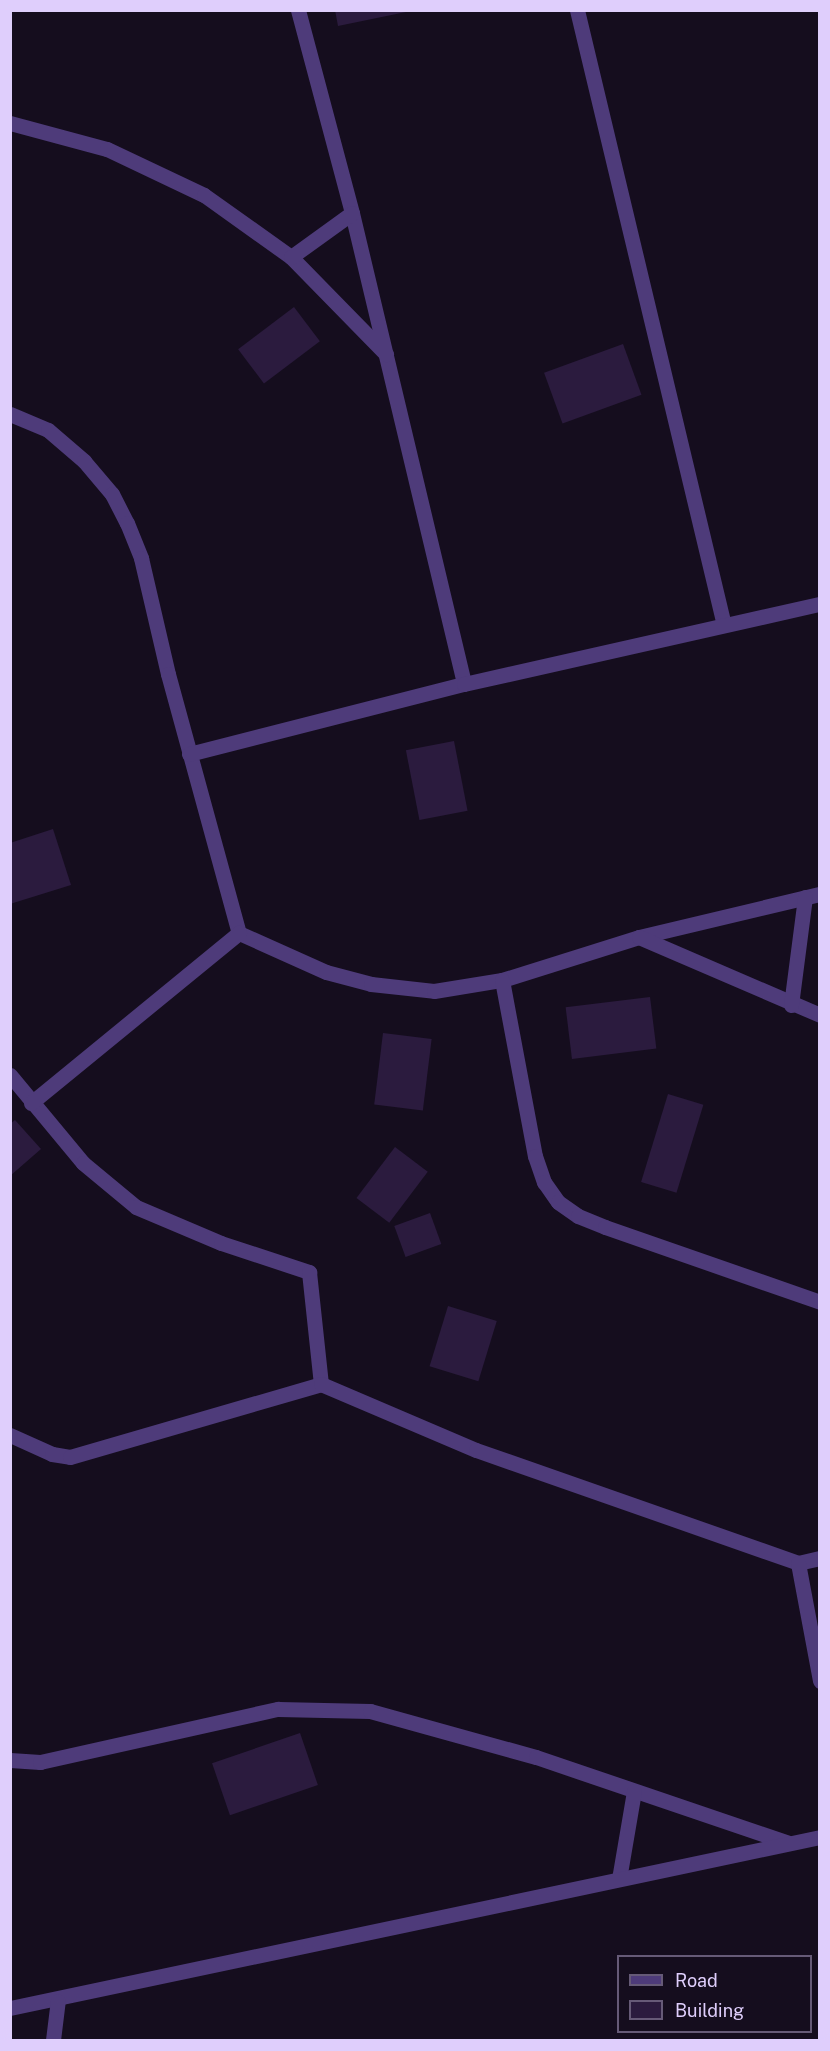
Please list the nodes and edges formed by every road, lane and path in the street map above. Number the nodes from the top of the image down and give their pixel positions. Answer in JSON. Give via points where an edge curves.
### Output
{"nodes":[{"id":1,"x":298,"y":10,"type":"edge"},
{"id":2,"x":577,"y":10,"type":"edge"},
{"id":3,"x":10,"y":123,"type":"edge"},
{"id":4,"x":352,"y":213,"type":"junction"},
{"id":5,"x":291,"y":257,"type":"junction"},
{"id":6,"x":386,"y":354,"type":"junction"},
{"id":7,"x":10,"y":414,"type":"edge"},
{"id":8,"x":819,"y":604,"type":"edge"},
{"id":9,"x":724,"y":624,"type":"junction"},
{"id":10,"x":464,"y":684,"type":"junction"},
{"id":11,"x":189,"y":754,"type":"junction"},
{"id":12,"x":812,"y":896,"type":"edge"},
{"id":13,"x":239,"y":933,"type":"junction"},
{"id":14,"x":639,"y":937,"type":"junction"},
{"id":15,"x":502,"y":980,"type":"junction"},
{"id":16,"x":791,"y":1005,"type":"junction"},
{"id":17,"x":819,"y":1015,"type":"edge"},
{"id":18,"x":10,"y":1075,"type":"edge"},
{"id":19,"x":31,"y":1103,"type":"junction"},
{"id":20,"x":819,"y":1302,"type":"edge"},
{"id":21,"x":321,"y":1384,"type":"junction"},
{"id":22,"x":10,"y":1436,"type":"edge"},
{"id":23,"x":819,"y":1558,"type":"edge"},
{"id":24,"x":798,"y":1563,"type":"junction"},
{"id":25,"x":819,"y":1681,"type":"edge"},
{"id":26,"x":10,"y":1760,"type":"edge"},
{"id":27,"x":634,"y":1791,"type":"junction"},
{"id":28,"x":819,"y":1837,"type":"edge"},
{"id":29,"x":790,"y":1844,"type":"junction"},
{"id":30,"x":619,"y":1879,"type":"junction"},
{"id":31,"x":58,"y":2001,"type":"junction"},
{"id":32,"x":10,"y":2008,"type":"edge"},
{"id":33,"x":53,"y":2040,"type":"edge"}],
"edges":[{"from":1,"to":4,"type":"street"},
{"from":2,"to":9,"type":"street"},
{"from":3,"to":5,"type":"street","via":[[107,149],[157,170],[204,195]]},
{"from":4,"to":5,"type":"street"},
{"from":4,"to":6,"type":"street"},
{"from":5,"to":6,"type":"street"},
{"from":6,"to":10,"type":"street"},
{"from":7,"to":11,"type":"street","via":[[48,430],[84,460],[112,494],[141,558]]},
{"from":8,"to":9,"type":"street"},
{"from":9,"to":10,"type":"street"},
{"from":10,"to":11,"type":"street"},
{"from":11,"to":13,"type":"street"},
{"from":12,"to":14,"type":"street"},
{"from":12,"to":16,"type":"street"},
{"from":13,"to":15,"type":"street","via":[[288,957],[371,984],[434,991]]},
{"from":13,"to":19,"type":"street"},
{"from":14,"to":15,"type":"street"},
{"from":14,"to":16,"type":"street"},
{"from":15,"to":20,"type":"street","via":[[535,1156],[544,1182],[558,1202],[605,1227]]},
{"from":16,"to":17,"type":"street"},
{"from":18,"to":19,"type":"street"},
{"from":19,"to":21,"type":"street","via":[[83,1163],[136,1207],[221,1243],[309,1272]]},
{"from":21,"to":22,"type":"street","via":[[70,1457],[52,1454]]},
{"from":21,"to":24,"type":"street","via":[[476,1450]]},
{"from":23,"to":24,"type":"street"},
{"from":24,"to":25,"type":"street"},
{"from":26,"to":27,"type":"street","via":[[40,1762],[278,1709],[370,1711],[536,1757]]},
{"from":27,"to":29,"type":"street"},
{"from":27,"to":30,"type":"street"},
{"from":28,"to":29,"type":"street"},
{"from":29,"to":30,"type":"street"},
{"from":30,"to":31,"type":"street","via":[[239,1957]]},
{"from":31,"to":32,"type":"street"},
{"from":31,"to":33,"type":"street"}]}
